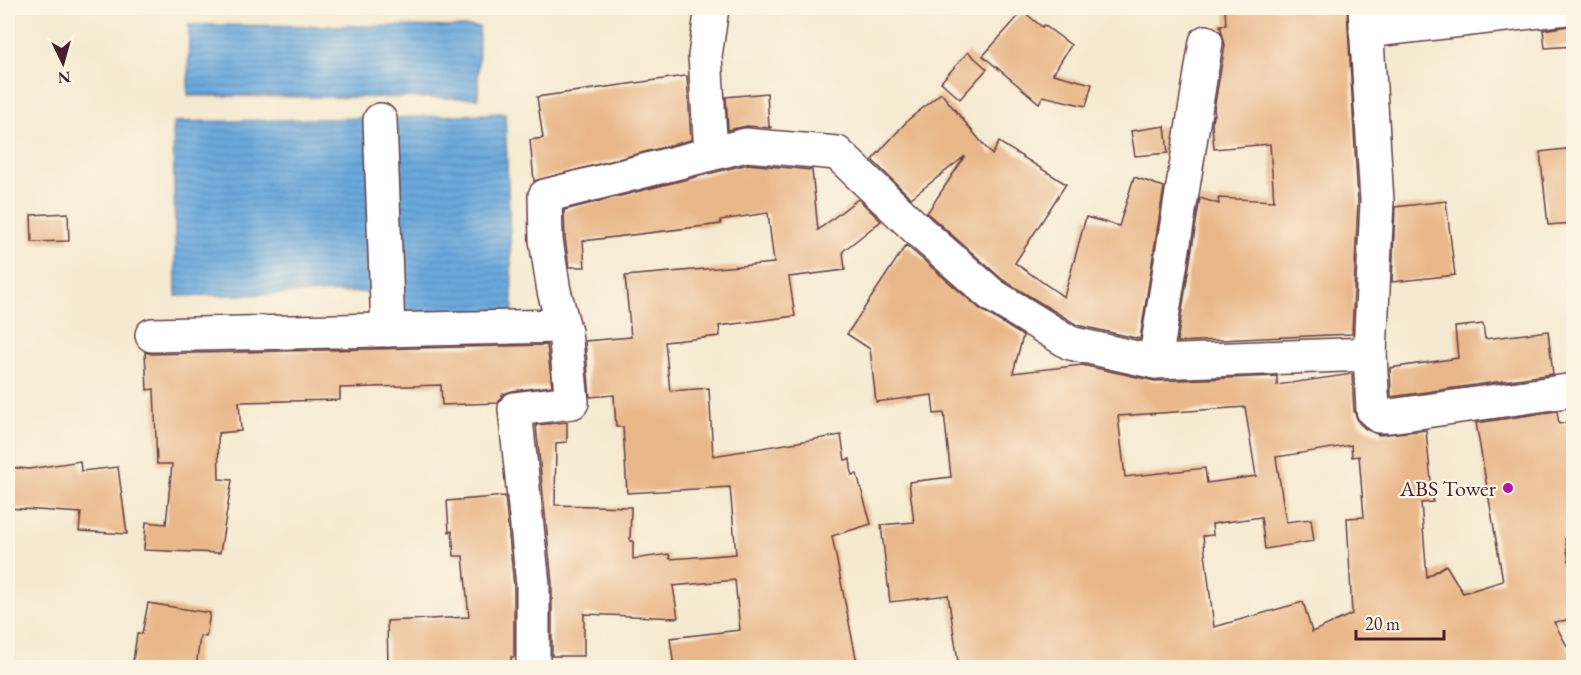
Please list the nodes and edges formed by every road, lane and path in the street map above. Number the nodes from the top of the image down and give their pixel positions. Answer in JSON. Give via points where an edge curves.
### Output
{"nodes":[{"id":1,"x":712,"y":8,"type":"edge"},
{"id":2,"x":1567,"y":8,"type":"edge"},
{"id":3,"x":1365,"y":19,"type":"edge"},
{"id":4,"x":1206,"y":42,"type":"dead end"},
{"id":5,"x":380,"y":120,"type":"dead end"},
{"id":6,"x":711,"y":153,"type":"junction"},
{"id":7,"x":563,"y":327,"type":"junction"},
{"id":8,"x":388,"y":330,"type":"junction"},
{"id":9,"x":152,"y":335,"type":"dead end"},
{"id":10,"x":1370,"y":354,"type":"junction"},
{"id":11,"x":1155,"y":362,"type":"junction"},
{"id":12,"x":1574,"y":390,"type":"edge"},
{"id":13,"x":533,"y":668,"type":"edge"}],
"edges":[{"from":1,"to":6,"type":"street","via":[[705,56]]},
{"from":2,"to":3,"type":"street"},
{"from":3,"to":10,"type":"street","via":[[1377,201]]},
{"from":4,"to":11,"type":"street"},
{"from":5,"to":8,"type":"street"},
{"from":6,"to":7,"type":"street","via":[[544,196],[546,240]]},
{"from":6,"to":11,"type":"street","via":[[746,145],[837,153],[992,295],[1070,343]]},
{"from":7,"to":8,"type":"street"},
{"from":7,"to":13,"type":"street","via":[[572,402],[515,409],[533,585]]},
{"from":8,"to":9,"type":"street"},
{"from":10,"to":11,"type":"street"},
{"from":10,"to":12,"type":"street","via":[[1373,410],[1379,416]]}]}
